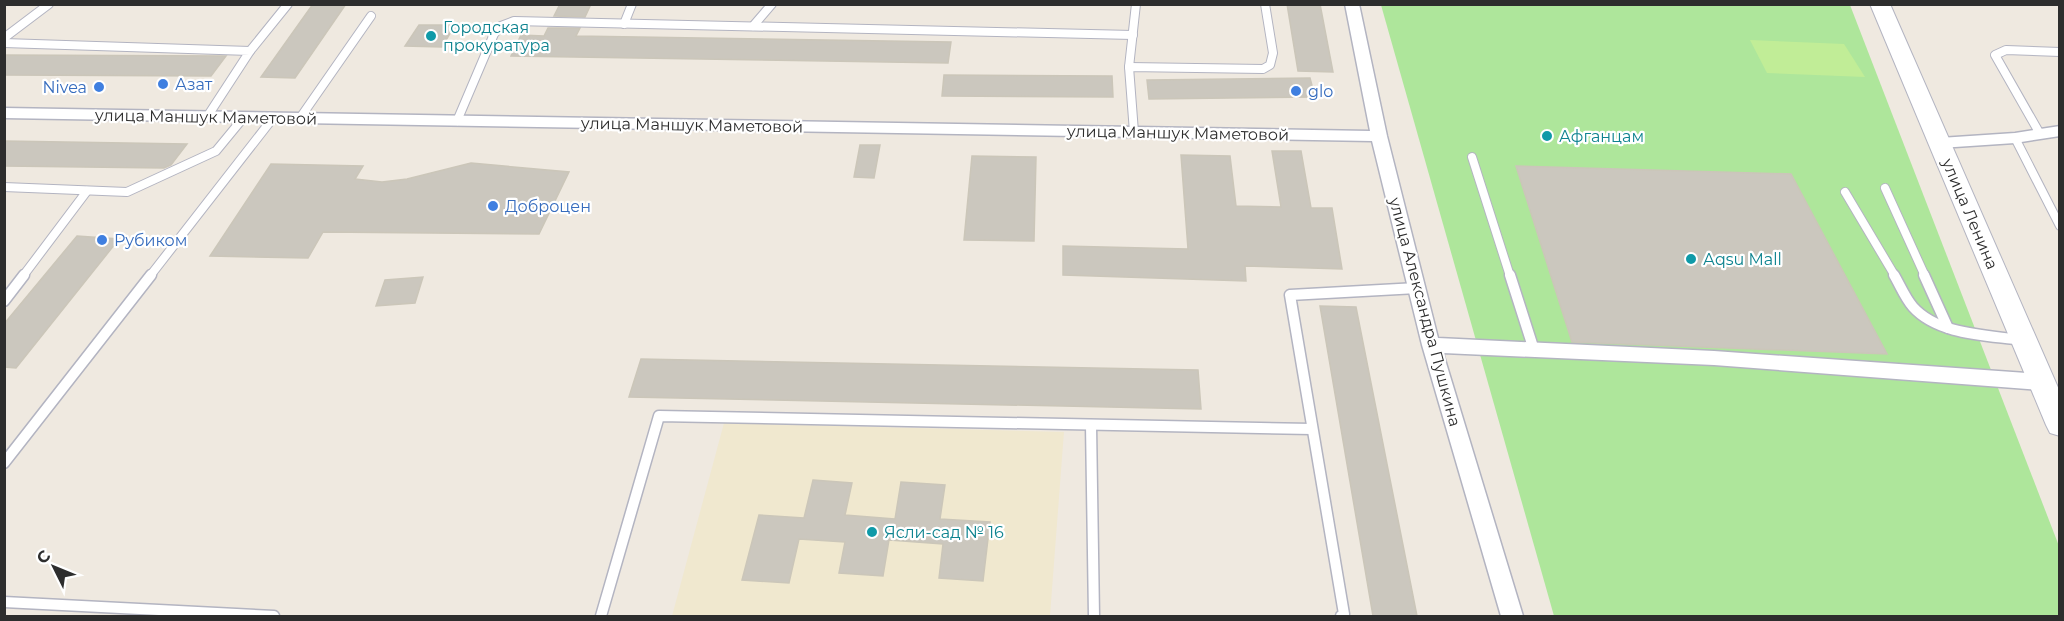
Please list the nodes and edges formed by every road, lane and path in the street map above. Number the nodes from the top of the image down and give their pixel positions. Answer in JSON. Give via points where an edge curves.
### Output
{"nodes":[{"id":1,"x":49,"y":4,"type":"edge"},
{"id":2,"x":288,"y":4,"type":"edge"},
{"id":3,"x":632,"y":4,"type":"edge"},
{"id":4,"x":772,"y":4,"type":"edge"},
{"id":5,"x":1136,"y":4,"type":"edge"},
{"id":6,"x":1265,"y":4,"type":"edge"},
{"id":7,"x":1353,"y":4,"type":"edge"},
{"id":8,"x":1880,"y":4,"type":"edge"},
{"id":9,"x":371,"y":16,"type":"dead end"},
{"id":10,"x":624,"y":24,"type":"junction"},
{"id":11,"x":753,"y":26,"type":"junction"},
{"id":12,"x":1133,"y":35,"type":"junction"},
{"id":13,"x":4,"y":38,"type":"edge"},
{"id":14,"x":4,"y":43,"type":"edge"},
{"id":15,"x":250,"y":51,"type":"junction"},
{"id":16,"x":2060,"y":52,"type":"edge"},
{"id":17,"x":1129,"y":67,"type":"junction"},
{"id":18,"x":4,"y":113,"type":"edge"},
{"id":19,"x":207,"y":117,"type":"junction"},
{"id":20,"x":244,"y":117,"type":"junction"},
{"id":21,"x":273,"y":118,"type":"junction"},
{"id":22,"x":300,"y":118,"type":"junction"},
{"id":23,"x":457,"y":121,"type":"junction"},
{"id":24,"x":2060,"y":131,"type":"edge"},
{"id":25,"x":1134,"y":132,"type":"junction"},
{"id":26,"x":2040,"y":134,"type":"junction"},
{"id":27,"x":1379,"y":136,"type":"junction"},
{"id":28,"x":2014,"y":138,"type":"junction"},
{"id":29,"x":1940,"y":143,"type":"junction"},
{"id":30,"x":1472,"y":157,"type":"dead end"},
{"id":31,"x":4,"y":187,"type":"edge"},
{"id":32,"x":1885,"y":188,"type":"dead end"},
{"id":33,"x":87,"y":191,"type":"junction"},
{"id":34,"x":1845,"y":192,"type":"dead end"},
{"id":35,"x":2060,"y":226,"type":"edge"},
{"id":36,"x":1417,"y":288,"type":"junction"},
{"id":37,"x":4,"y":301,"type":"edge"},
{"id":38,"x":1948,"y":328,"type":"junction"},
{"id":39,"x":2023,"y":340,"type":"junction"},
{"id":40,"x":1431,"y":345,"type":"junction"},
{"id":41,"x":1534,"y":350,"type":"junction"},
{"id":42,"x":2041,"y":382,"type":"junction"},
{"id":43,"x":1091,"y":425,"type":"junction"},
{"id":44,"x":2060,"y":425,"type":"edge"},
{"id":45,"x":1312,"y":429,"type":"junction"},
{"id":46,"x":4,"y":463,"type":"edge"},
{"id":47,"x":4,"y":602,"type":"edge"},
{"id":48,"x":274,"y":616,"type":"edge"},
{"id":49,"x":601,"y":616,"type":"edge"},
{"id":50,"x":1094,"y":616,"type":"edge"},
{"id":51,"x":1341,"y":616,"type":"edge"},
{"id":52,"x":1512,"y":616,"type":"edge"}],
"edges":[{"from":1,"to":13,"type":"lane"},
{"from":2,"to":15,"type":"lane"},
{"from":3,"to":10,"type":"lane"},
{"from":4,"to":11,"type":"lane"},
{"from":5,"to":12,"type":"lane"},
{"from":6,"to":17,"type":"lane","via":[[1273,52],[1270,64],[1263,69]]},
{"from":7,"to":27,"type":"street","name":"улица Александра Пушкина"},
{"from":8,"to":29,"type":"street","name":"улица Ленина"},
{"from":9,"to":22,"type":"lane"},
{"from":10,"to":11,"type":"lane"},
{"from":10,"to":23,"type":"lane","via":[[514,21],[501,26]]},
{"from":11,"to":12,"type":"lane"},
{"from":12,"to":17,"type":"lane"},
{"from":14,"to":15,"type":"lane"},
{"from":15,"to":19,"type":"lane"},
{"from":16,"to":26,"type":"lane","via":[[2006,50],[1995,55]]},
{"from":17,"to":25,"type":"lane"},
{"from":18,"to":19,"type":"street","name":"улица Маншук Маметовой"},
{"from":19,"to":20,"type":"street","name":"улица Маншук Маметовой"},
{"from":20,"to":21,"type":"street","name":"улица Маншук Маметовой"},
{"from":20,"to":33,"type":"lane","via":[[216,151],[127,192]]},
{"from":21,"to":22,"type":"street","name":"улица Маншук Маметовой"},
{"from":21,"to":46,"type":"lane"},
{"from":22,"to":23,"type":"street","name":"улица Маншук Маметовой"},
{"from":23,"to":25,"type":"street","name":"улица Маншук Маметовой"},
{"from":24,"to":26,"type":"street"},
{"from":25,"to":27,"type":"street","name":"улица Маншук Маметовой"},
{"from":26,"to":28,"type":"street"},
{"from":27,"to":36,"type":"street","name":"улица Александра Пушкина"},
{"from":28,"to":29,"type":"street"},
{"from":28,"to":35,"type":"lane"},
{"from":29,"to":39,"type":"street","name":"улица Ленина"},
{"from":30,"to":41,"type":"lane"},
{"from":31,"to":33,"type":"lane"},
{"from":32,"to":38,"type":"lane"},
{"from":33,"to":37,"type":"lane"},
{"from":34,"to":38,"type":"lane","via":[[1913,308]]},
{"from":36,"to":40,"type":"street","name":"улица Александра Пушкина"},
{"from":36,"to":45,"type":"lane","via":[[1290,295]]},
{"from":38,"to":39,"type":"lane"},
{"from":39,"to":42,"type":"street","name":"улица Ленина"},
{"from":40,"to":41,"type":"street"},
{"from":40,"to":52,"type":"street","name":"улица Александра Пушкина"},
{"from":41,"to":42,"type":"street","via":[[1714,358]]},
{"from":42,"to":44,"type":"street","name":"улица Ленина"},
{"from":43,"to":45,"type":"lane"},
{"from":43,"to":49,"type":"lane","via":[[659,416]]},
{"from":43,"to":50,"type":"lane"},
{"from":45,"to":51,"type":"lane","via":[[1344,614]]},
{"from":47,"to":48,"type":"lane"}]}
